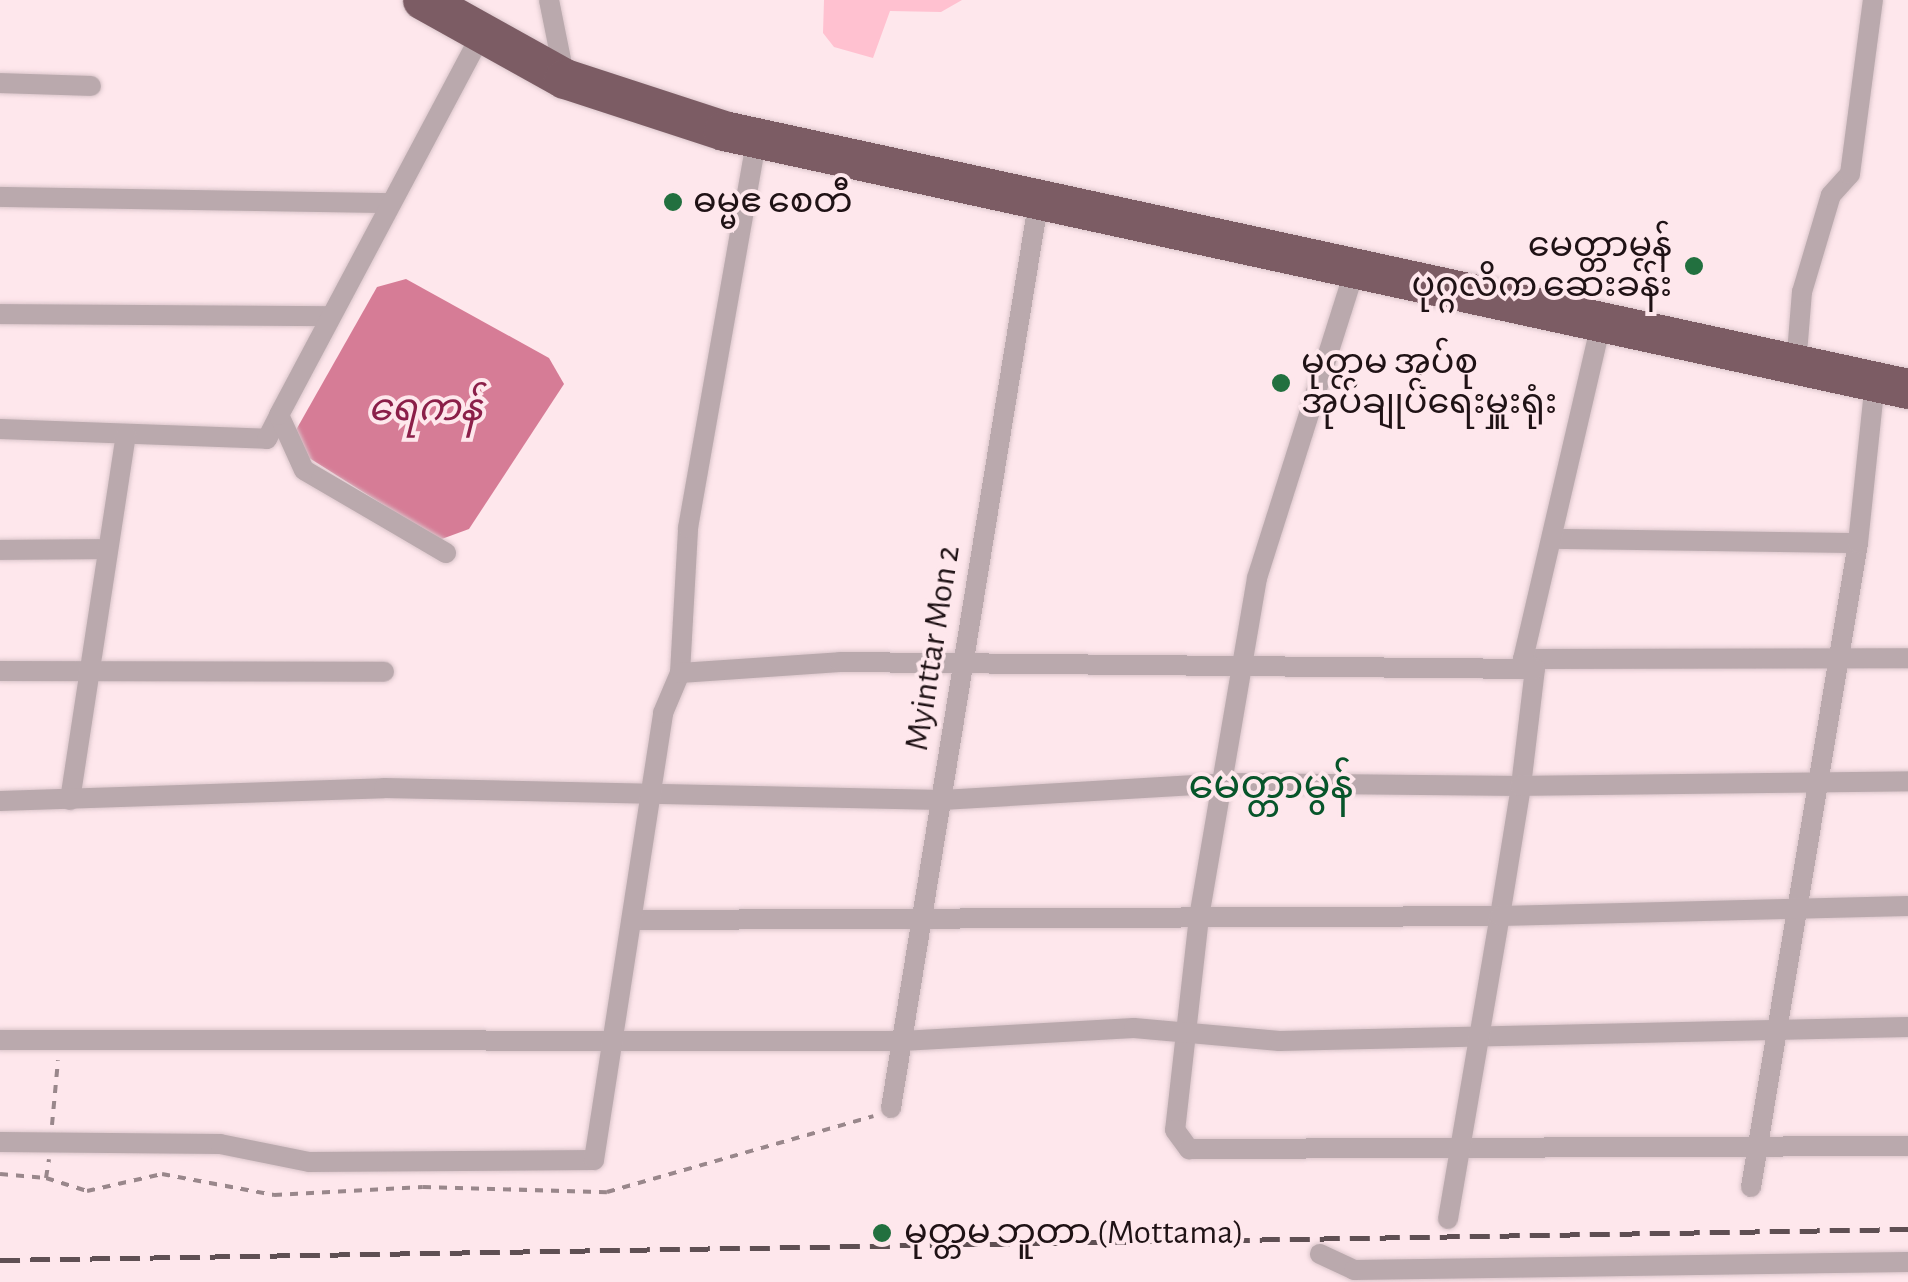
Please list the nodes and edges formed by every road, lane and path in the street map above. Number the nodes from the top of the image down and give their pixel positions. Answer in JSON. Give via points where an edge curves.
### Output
{"nodes":[{"id":1,"x":424,"y":0,"type":"edge"},
{"id":2,"x":548,"y":0,"type":"edge"},
{"id":3,"x":1874,"y":0,"type":"edge"},
{"id":4,"x":482,"y":34,"type":"junction"},
{"id":5,"x":564,"y":79,"type":"junction"},
{"id":6,"x":0,"y":83,"type":"edge"},
{"id":7,"x":91,"y":86,"type":"dead end"},
{"id":8,"x":757,"y":138,"type":"junction"},
{"id":9,"x":0,"y":197,"type":"edge"},
{"id":10,"x":1039,"y":198,"type":"junction"},
{"id":11,"x":387,"y":203,"type":"junction"},
{"id":12,"x":1355,"y":269,"type":"junction"},
{"id":13,"x":0,"y":314,"type":"edge"},
{"id":14,"x":327,"y":316,"type":"junction"},
{"id":15,"x":1600,"y":327,"type":"junction"},
{"id":16,"x":1796,"y":366,"type":"junction"},
{"id":17,"x":1891,"y":385,"type":"edge"},
{"id":18,"x":280,"y":415,"type":"junction"},
{"id":19,"x":0,"y":429,"type":"edge"},
{"id":20,"x":126,"y":434,"type":"junction"},
{"id":21,"x":1558,"y":539,"type":"junction"},
{"id":22,"x":1858,"y":543,"type":"junction"},
{"id":23,"x":108,"y":549,"type":"junction"},
{"id":24,"x":0,"y":550,"type":"edge"},
{"id":25,"x":446,"y":553,"type":"dead end"},
{"id":26,"x":1836,"y":657,"type":"junction"},
{"id":27,"x":1908,"y":658,"type":"edge"},
{"id":28,"x":964,"y":664,"type":"junction"},
{"id":29,"x":1529,"y":664,"type":"junction"},
{"id":30,"x":1243,"y":666,"type":"junction"},
{"id":31,"x":90,"y":668,"type":"junction"},
{"id":32,"x":0,"y":671,"type":"edge"},
{"id":33,"x":384,"y":672,"type":"dead end"},
{"id":34,"x":680,"y":673,"type":"junction"},
{"id":35,"x":1908,"y":781,"type":"edge"},
{"id":36,"x":1224,"y":783,"type":"junction"},
{"id":37,"x":1817,"y":783,"type":"junction"},
{"id":38,"x":1521,"y":786,"type":"junction"},
{"id":39,"x":653,"y":792,"type":"junction"},
{"id":40,"x":0,"y":800,"type":"edge"},
{"id":41,"x":70,"y":800,"type":"junction"},
{"id":42,"x":942,"y":800,"type":"junction"},
{"id":43,"x":1908,"y":906,"type":"edge"},
{"id":44,"x":1796,"y":910,"type":"junction"},
{"id":45,"x":1500,"y":916,"type":"junction"},
{"id":46,"x":1199,"y":918,"type":"junction"},
{"id":47,"x":632,"y":920,"type":"junction"},
{"id":48,"x":922,"y":922,"type":"junction"},
{"id":49,"x":1908,"y":1027,"type":"edge"},
{"id":50,"x":1778,"y":1029,"type":"junction"},
{"id":51,"x":1480,"y":1032,"type":"junction"},
{"id":52,"x":1184,"y":1037,"type":"junction"},
{"id":53,"x":612,"y":1038,"type":"junction"},
{"id":54,"x":0,"y":1040,"type":"edge"},
{"id":55,"x":902,"y":1041,"type":"junction"},
{"id":56,"x":891,"y":1108,"type":"dead end"},
{"id":57,"x":0,"y":1142,"type":"edge"},
{"id":58,"x":1759,"y":1145,"type":"junction"},
{"id":59,"x":1908,"y":1146,"type":"edge"},
{"id":60,"x":1460,"y":1151,"type":"junction"},
{"id":61,"x":1751,"y":1187,"type":"dead end"},
{"id":62,"x":1448,"y":1219,"type":"dead end"},
{"id":63,"x":1320,"y":1254,"type":"dead end"},
{"id":64,"x":1908,"y":1262,"type":"edge"}],
"edges":[{"from":1,"to":4,"type":"highway"},
{"from":2,"to":5,"type":"street"},
{"from":3,"to":16,"type":"street","via":[[1850,174],[1830,195],[1802,292]]},
{"from":4,"to":5,"type":"highway"},
{"from":4,"to":11,"type":"street"},
{"from":5,"to":8,"type":"highway"},
{"from":6,"to":7,"type":"street"},
{"from":8,"to":10,"type":"highway"},
{"from":8,"to":34,"type":"street","via":[[688,528]]},
{"from":9,"to":11,"type":"street"},
{"from":10,"to":12,"type":"highway"},
{"from":10,"to":28,"type":"street","name":"Myinttar Mon 2"},
{"from":11,"to":14,"type":"street"},
{"from":12,"to":15,"type":"highway"},
{"from":12,"to":30,"type":"street","via":[[1256,578]]},
{"from":13,"to":14,"type":"street"},
{"from":14,"to":18,"type":"street"},
{"from":15,"to":16,"type":"highway"},
{"from":15,"to":21,"type":"street"},
{"from":16,"to":17,"type":"highway"},
{"from":17,"to":22,"type":"street"},
{"from":18,"to":20,"type":"street","via":[[267,439]]},
{"from":18,"to":25,"type":"street","via":[[304,470]]},
{"from":19,"to":20,"type":"street"},
{"from":20,"to":23,"type":"street"},
{"from":21,"to":22,"type":"street"},
{"from":21,"to":29,"type":"street"},
{"from":22,"to":26,"type":"street"},
{"from":23,"to":24,"type":"street"},
{"from":23,"to":31,"type":"street"},
{"from":26,"to":27,"type":"street"},
{"from":26,"to":29,"type":"street"},
{"from":26,"to":37,"type":"street"},
{"from":28,"to":30,"type":"street"},
{"from":28,"to":34,"type":"street"},
{"from":28,"to":42,"type":"street","name":"Myinttar Mon 2"},
{"from":29,"to":30,"type":"street"},
{"from":29,"to":38,"type":"street"},
{"from":30,"to":36,"type":"street"},
{"from":31,"to":32,"type":"street"},
{"from":31,"to":33,"type":"street"},
{"from":31,"to":41,"type":"street"},
{"from":34,"to":39,"type":"street","via":[[663,713]]},
{"from":35,"to":37,"type":"street"},
{"from":36,"to":38,"type":"street"},
{"from":36,"to":42,"type":"street"},
{"from":36,"to":46,"type":"street"},
{"from":37,"to":38,"type":"street"},
{"from":37,"to":44,"type":"street"},
{"from":38,"to":45,"type":"street"},
{"from":39,"to":41,"type":"street","via":[[384,788]]},
{"from":39,"to":42,"type":"street"},
{"from":39,"to":47,"type":"street"},
{"from":40,"to":41,"type":"street"},
{"from":42,"to":48,"type":"street","name":"Myinttar Mon 2"},
{"from":43,"to":44,"type":"street"},
{"from":44,"to":45,"type":"street"},
{"from":44,"to":50,"type":"street"},
{"from":45,"to":46,"type":"street"},
{"from":45,"to":51,"type":"street"},
{"from":46,"to":48,"type":"street"},
{"from":46,"to":52,"type":"street"},
{"from":47,"to":48,"type":"street"},
{"from":47,"to":53,"type":"street"},
{"from":48,"to":55,"type":"street","name":"Myinttar Mon 2"},
{"from":49,"to":50,"type":"street"},
{"from":50,"to":51,"type":"street"},
{"from":50,"to":58,"type":"street"},
{"from":51,"to":52,"type":"street"},
{"from":51,"to":60,"type":"street"},
{"from":52,"to":55,"type":"street","via":[[1134,1028]]},
{"from":52,"to":60,"type":"street","via":[[1172,1116],[1189,1150]]},
{"from":53,"to":54,"type":"street"},
{"from":53,"to":55,"type":"street"},
{"from":53,"to":57,"type":"street","via":[[594,1160],[309,1162],[220,1144]]},
{"from":55,"to":56,"type":"street","name":"Myinttar Mon 2"},
{"from":58,"to":59,"type":"street"},
{"from":58,"to":60,"type":"street"},
{"from":58,"to":61,"type":"street"},
{"from":60,"to":62,"type":"street"},
{"from":63,"to":64,"type":"street","via":[[1354,1270]]}]}
